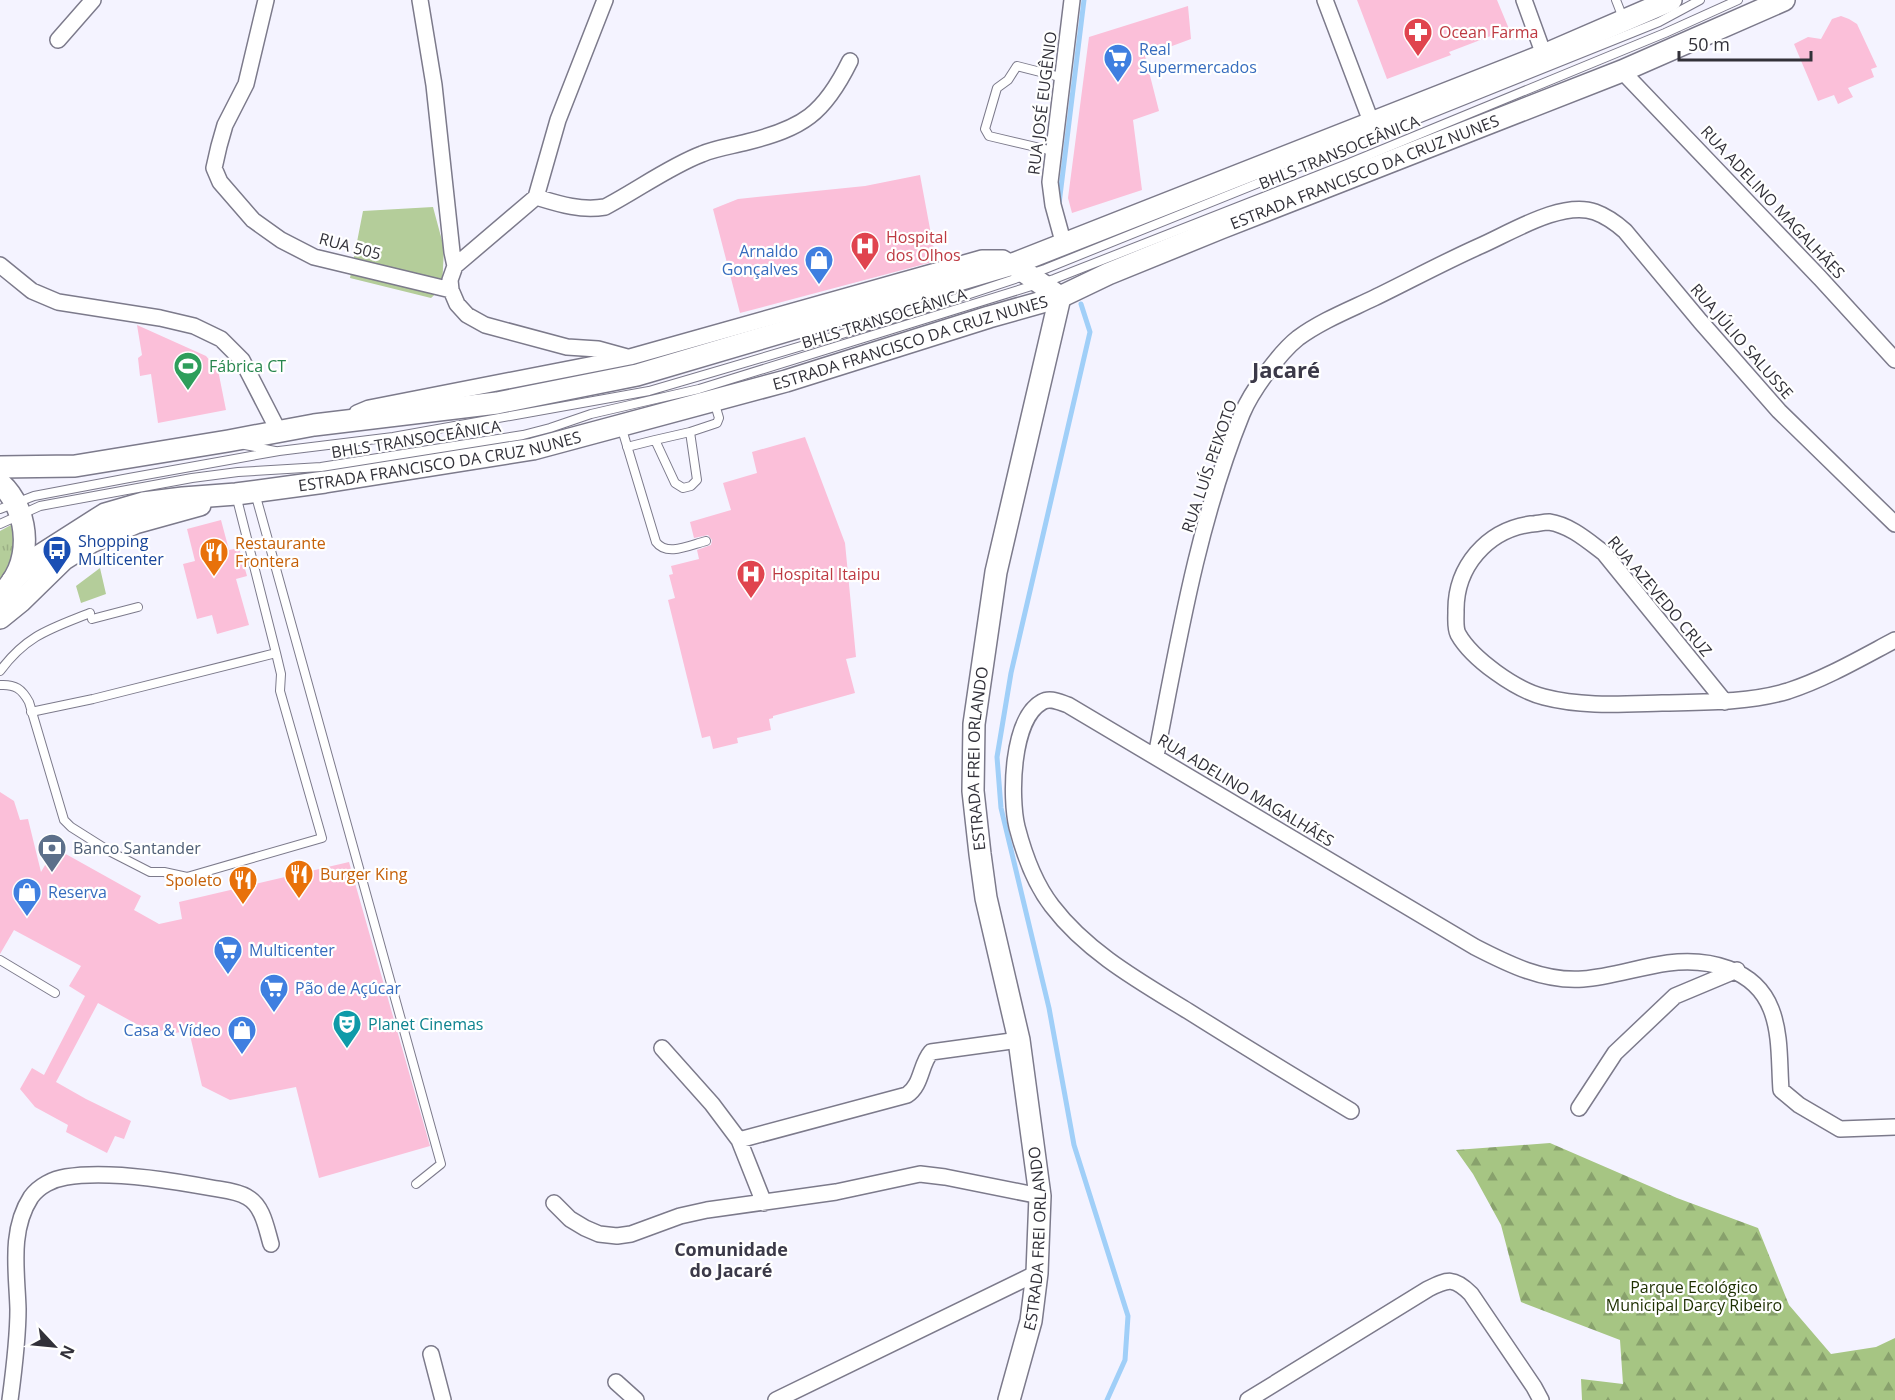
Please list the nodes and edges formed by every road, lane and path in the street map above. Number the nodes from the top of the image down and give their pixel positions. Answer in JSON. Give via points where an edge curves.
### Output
{"nodes":[{"id":1,"x":93,"y":0,"type":"edge"},
{"id":2,"x":266,"y":0,"type":"edge"},
{"id":3,"x":420,"y":0,"type":"edge"},
{"id":4,"x":605,"y":0,"type":"edge"},
{"id":5,"x":1072,"y":0,"type":"edge"},
{"id":6,"x":1325,"y":0,"type":"edge"},
{"id":7,"x":1524,"y":0,"type":"edge"},
{"id":8,"x":1616,"y":0,"type":"edge"},
{"id":9,"x":1671,"y":0,"type":"edge"},
{"id":10,"x":1700,"y":0,"type":"edge"},
{"id":11,"x":1738,"y":0,"type":"edge"},
{"id":12,"x":1784,"y":0,"type":"edge"},
{"id":13,"x":1624,"y":21,"type":"junction"},
{"id":14,"x":58,"y":40,"type":"dead end"},
{"id":15,"x":1544,"y":55,"type":"junction"},
{"id":16,"x":850,"y":61,"type":"dead end"},
{"id":17,"x":1622,"y":71,"type":"junction"},
{"id":18,"x":1064,"y":78,"type":"junction"},
{"id":19,"x":1372,"y":124,"type":"junction"},
{"id":20,"x":1053,"y":151,"type":"junction"},
{"id":21,"x":536,"y":196,"type":"junction"},
{"id":22,"x":1552,"y":214,"type":"joint"},
{"id":23,"x":1064,"y":245,"type":"junction"},
{"id":24,"x":0,"y":265,"type":"edge"},
{"id":25,"x":455,"y":266,"type":"junction"},
{"id":26,"x":1027,"y":274,"type":"junction"},
{"id":27,"x":451,"y":290,"type":"junction"},
{"id":28,"x":1060,"y":297,"type":"junction"},
{"id":29,"x":630,"y":357,"type":"junction"},
{"id":30,"x":1895,"y":360,"type":"edge"},
{"id":31,"x":714,"y":401,"type":"junction"},
{"id":32,"x":338,"y":422,"type":"junction"},
{"id":33,"x":621,"y":425,"type":"junction"},
{"id":34,"x":690,"y":432,"type":"junction"},
{"id":35,"x":655,"y":440,"type":"junction"},
{"id":36,"x":279,"y":441,"type":"junction"},
{"id":37,"x":627,"y":447,"type":"junction"},
{"id":38,"x":0,"y":467,"type":"edge"},
{"id":39,"x":192,"y":478,"type":"junction"},
{"id":40,"x":0,"y":483,"type":"edge"},
{"id":41,"x":238,"y":494,"type":"junction"},
{"id":42,"x":143,"y":503,"type":"junction"},
{"id":43,"x":12,"y":508,"type":"edge"},
{"id":44,"x":0,"y":524,"type":"edge"},
{"id":45,"x":1895,"y":524,"type":"edge"},
{"id":46,"x":705,"y":541,"type":"dead end"},
{"id":47,"x":7,"y":587,"type":"edge"},
{"id":48,"x":138,"y":607,"type":"dead end"},
{"id":49,"x":0,"y":618,"type":"edge"},
{"id":50,"x":1895,"y":640,"type":"edge"},
{"id":51,"x":276,"y":653,"type":"junction"},
{"id":52,"x":0,"y":671,"type":"edge"},
{"id":53,"x":0,"y":685,"type":"edge"},
{"id":54,"x":1725,"y":702,"type":"junction"},
{"id":55,"x":31,"y":712,"type":"junction"},
{"id":56,"x":1156,"y":756,"type":"junction"},
{"id":57,"x":0,"y":960,"type":"edge"},
{"id":58,"x":1737,"y":970,"type":"junction"},
{"id":59,"x":56,"y":993,"type":"dead end"},
{"id":60,"x":1019,"y":1040,"type":"junction"},
{"id":61,"x":662,"y":1048,"type":"dead end"},
{"id":62,"x":1579,"y":1108,"type":"dead end"},
{"id":63,"x":1351,"y":1111,"type":"dead end"},
{"id":64,"x":1895,"y":1127,"type":"edge"},
{"id":65,"x":740,"y":1140,"type":"junction"},
{"id":66,"x":416,"y":1184,"type":"dead end"},
{"id":67,"x":1040,"y":1196,"type":"junction"},
{"id":68,"x":554,"y":1203,"type":"dead end"},
{"id":69,"x":764,"y":1203,"type":"junction"},
{"id":70,"x":271,"y":1244,"type":"dead end"},
{"id":71,"x":1037,"y":1273,"type":"junction"},
{"id":72,"x":431,"y":1354,"type":"dead end"},
{"id":73,"x":616,"y":1382,"type":"dead end"},
{"id":74,"x":10,"y":1400,"type":"edge"},
{"id":75,"x":443,"y":1400,"type":"edge"},
{"id":76,"x":636,"y":1400,"type":"edge"},
{"id":77,"x":777,"y":1400,"type":"edge"},
{"id":78,"x":1010,"y":1400,"type":"edge"},
{"id":79,"x":1248,"y":1400,"type":"edge"},
{"id":80,"x":1541,"y":1400,"type":"edge"}],
"edges":[{"from":1,"to":14,"type":"street"},
{"from":2,"to":27,"type":"street","name":"RUA 505","via":[[246,84],[219,146],[214,168],[220,182],[253,220],[314,257]]},
{"from":3,"to":25,"type":"street"},
{"from":4,"to":21,"type":"street","via":[[558,120]]},
{"from":5,"to":18,"type":"street","name":"RUA JOSÉ EUGÊNIO"},
{"from":6,"to":19,"type":"street"},
{"from":7,"to":15,"type":"street"},
{"from":8,"to":13,"type":"lane"},
{"from":9,"to":13,"type":"main road"},
{"from":10,"to":26,"type":"lane","name":"BHLS TRANSOCEÂNICA","via":[[1648,27]]},
{"from":11,"to":26,"type":"lane","name":"BHLS TRANSOCEÂNICA","via":[[1347,164]]},
{"from":12,"to":17,"type":"main road","name":"ESTRADA FRANCISCO DA CRUZ NUNES"},
{"from":13,"to":15,"type":"main road"},
{"from":15,"to":19,"type":"main road"},
{"from":16,"to":21,"type":"street","via":[[825,104],[788,129],[701,154],[605,207],[571,207]]},
{"from":17,"to":28,"type":"main road","name":"ESTRADA FRANCISCO DA CRUZ NUNES","via":[[1211,232]]},
{"from":17,"to":30,"type":"street","name":"RUA ADELINO MAGALHÃES"},
{"from":18,"to":20,"type":"street","name":"RUA JOSÉ EUGÊNIO"},
{"from":18,"to":20,"type":"lane","via":[[1017,66],[997,88],[986,129],[989,136]]},
{"from":19,"to":23,"type":"main road"},
{"from":20,"to":23,"type":"street","name":"RUA JOSÉ EUGÊNIO","via":[[1050,182]]},
{"from":21,"to":25,"type":"street"},
{"from":22,"to":45,"type":"street","name":"RUA JÚLIO SALUSSE","via":[[1575,208],[1594,211],[1625,231],[1779,411]]},
{"from":22,"to":56,"type":"street","name":"RUA LUÍS PEIXOTO","via":[[1340,315],[1298,338],[1271,367],[1243,412],[1209,514]]},
{"from":23,"to":26,"type":"main road"},
{"from":24,"to":36,"type":"street","via":[[32,291],[58,302],[194,326],[221,339],[242,360]]},
{"from":25,"to":27,"type":"street"},
{"from":26,"to":28,"type":"main road"},
{"from":26,"to":29,"type":"street","via":[[1003,258],[982,258],[747,319]]},
{"from":26,"to":32,"type":"main road","via":[[637,375],[497,403]]},
{"from":26,"to":36,"type":"lane","name":"BHLS TRANSOCEÂNICA","via":[[909,314],[649,391],[393,437]]},
{"from":26,"to":39,"type":"lane","name":"BHLS TRANSOCEÂNICA","via":[[699,389],[591,414],[523,435],[321,467]]},
{"from":27,"to":29,"type":"street","via":[[467,315],[485,325],[567,347]]},
{"from":28,"to":31,"type":"main road","name":"ESTRADA FRANCISCO DA CRUZ NUNES"},
{"from":28,"to":60,"type":"main road","name":"ESTRADA FREI ORLANDO","via":[[996,572],[974,724],[973,791],[986,898]]},
{"from":29,"to":32,"type":"street","via":[[369,408]]},
{"from":31,"to":33,"type":"main road","name":"ESTRADA FRANCISCO DA CRUZ NUNES"},
{"from":31,"to":34,"type":"lane","via":[[720,418],[717,423]]},
{"from":32,"to":36,"type":"main road"},
{"from":33,"to":37,"type":"lane"},
{"from":33,"to":41,"type":"main road","name":"ESTRADA FRANCISCO DA CRUZ NUNES","via":[[507,454]]},
{"from":34,"to":35,"type":"lane"},
{"from":34,"to":35,"type":"lane","via":[[697,480],[683,488],[675,483]]},
{"from":35,"to":37,"type":"lane"},
{"from":36,"to":38,"type":"main road","via":[[228,441],[75,466]]},
{"from":36,"to":43,"type":"lane","name":"BHLS TRANSOCEÂNICA","via":[[34,496]]},
{"from":37,"to":46,"type":"lane","via":[[660,548],[668,550]]},
{"from":39,"to":42,"type":"lane"},
{"from":39,"to":43,"type":"lane","name":"BHLS TRANSOCEÂNICA"},
{"from":40,"to":43,"type":"main road"},
{"from":41,"to":42,"type":"main road","name":"ESTRADA FRANCISCO DA CRUZ NUNES"},
{"from":41,"to":49,"type":"main road","via":[[135,523],[92,542],[49,571]]},
{"from":41,"to":51,"type":"lane"},
{"from":41,"to":66,"type":"lane","via":[[441,1164]]},
{"from":42,"to":47,"type":"main road","name":"ESTRADA FRANCISCO DA CRUZ NUNES","via":[[105,514],[39,556]]},
{"from":43,"to":44,"type":"lane","name":"BHLS TRANSOCEÂNICA"},
{"from":43,"to":47,"type":"main road","via":[[25,536],[22,559]]},
{"from":48,"to":52,"type":"lane","via":[[46,629],[21,647]]},
{"from":50,"to":54,"type":"street","name":"RUA AZEVEDO CRUZ","via":[[1788,691]]},
{"from":51,"to":55,"type":"lane"},
{"from":51,"to":55,"type":"lane","via":[[280,691],[322,838],[187,877],[150,872],[64,820]]},
{"from":53,"to":55,"type":"lane","via":[[15,686],[24,693]]},
{"from":54,"to":54,"type":"street","name":"RUA AZEVEDO CRUZ","via":[[1604,553],[1578,534],[1548,522],[1514,526],[1488,541],[1467,565],[1456,599],[1456,632],[1477,658],[1505,679],[1543,697],[1601,704]]},
{"from":56,"to":58,"type":"street","name":"RUA ADELINO MAGALHÃES","via":[[1509,964],[1550,977],[1582,979],[1696,961]]},
{"from":56,"to":63,"type":"street","name":"RUA ADELINO MAGALHÃES","via":[[1068,705],[1054,700],[1042,702],[1024,726],[1014,765],[1017,825],[1029,866],[1051,905],[1083,940],[1122,970]]},
{"from":57,"to":59,"type":"lane"},
{"from":58,"to":62,"type":"street","via":[[1675,996],[1615,1053]]},
{"from":58,"to":64,"type":"street","name":"RUA ADELINO MAGALHÃES","via":[[1758,987],[1771,1009],[1781,1090],[1799,1106],[1840,1129]]},
{"from":60,"to":65,"type":"street","via":[[936,1050],[926,1058],[918,1084],[908,1095]]},
{"from":60,"to":67,"type":"main road","name":"ESTRADA FREI ORLANDO"},
{"from":61,"to":65,"type":"street"},
{"from":65,"to":69,"type":"street"},
{"from":67,"to":69,"type":"street","via":[[920,1174]]},
{"from":67,"to":71,"type":"main road","name":"ESTRADA FREI ORLANDO"},
{"from":68,"to":69,"type":"street","via":[[585,1228],[616,1236],[680,1216]]},
{"from":70,"to":74,"type":"street","via":[[256,1204],[237,1192],[106,1176],[65,1177],[43,1185],[31,1197],[19,1226],[14,1264],[18,1308],[16,1355]]},
{"from":71,"to":77,"type":"street"},
{"from":71,"to":78,"type":"main road","name":"ESTRADA FREI ORLANDO","via":[[1030,1322]]},
{"from":72,"to":75,"type":"street"},
{"from":73,"to":76,"type":"street"},
{"from":79,"to":80,"type":"street","via":[[1428,1289],[1452,1281],[1471,1294]]}]}
